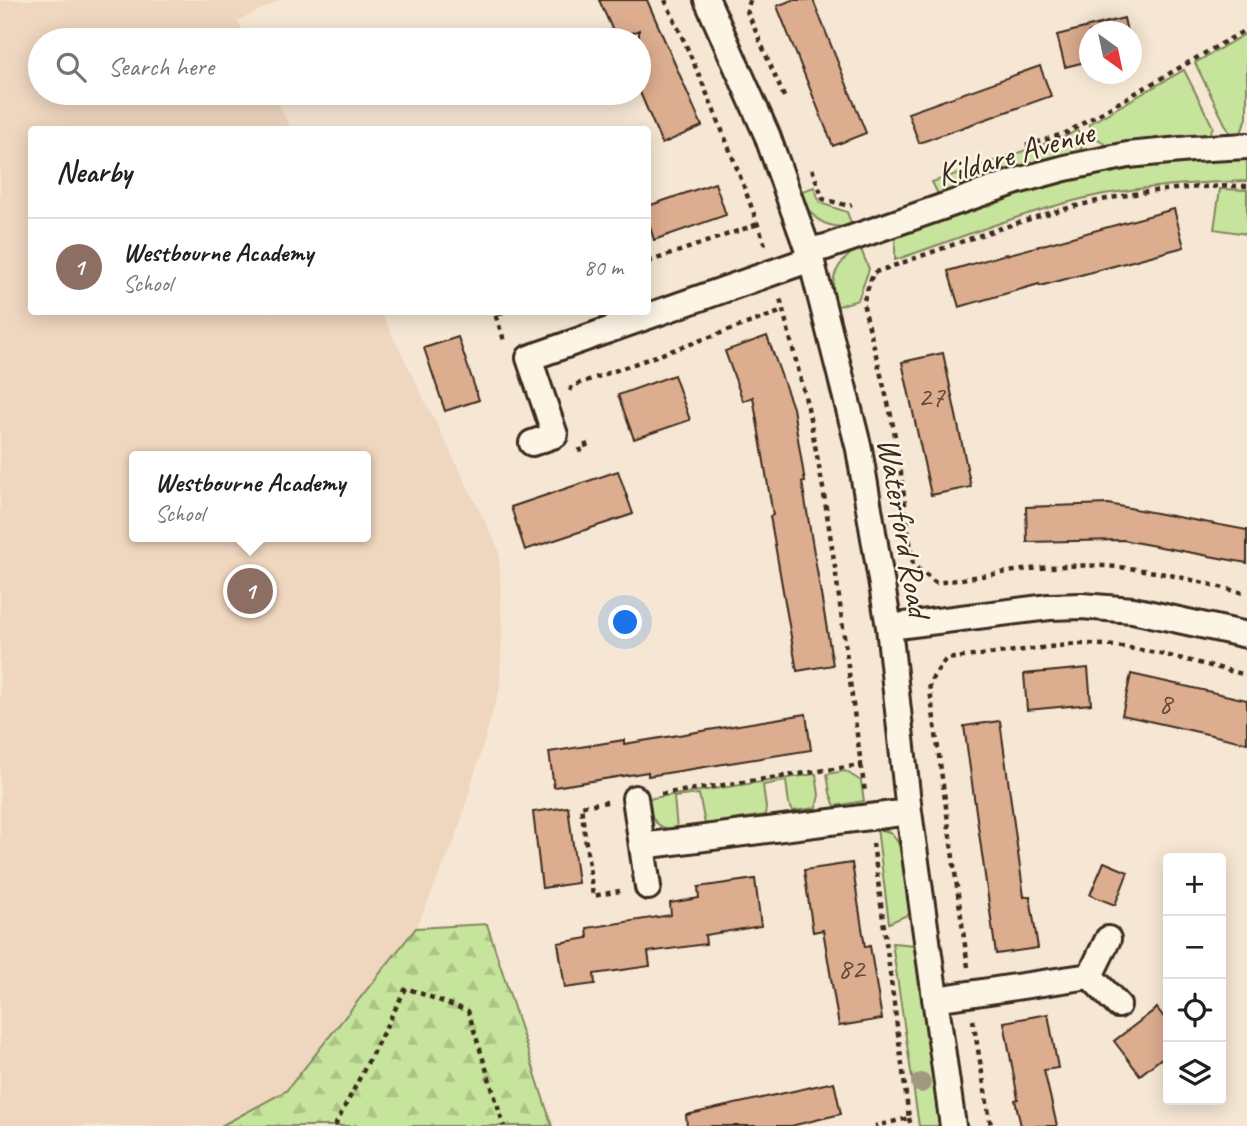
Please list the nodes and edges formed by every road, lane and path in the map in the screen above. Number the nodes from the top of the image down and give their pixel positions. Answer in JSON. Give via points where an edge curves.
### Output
{"nodes":[{"id":1,"x":665,"y":0,"type":"edge"},
{"id":2,"x":707,"y":0,"type":"edge"},
{"id":3,"x":1247,"y":29,"type":"edge"},
{"id":4,"x":1247,"y":146,"type":"edge"},
{"id":5,"x":1015,"y":150,"type":"dead end"},
{"id":6,"x":817,"y":180,"type":"dead end"},
{"id":7,"x":1247,"y":186,"type":"edge"},
{"id":8,"x":862,"y":202,"type":"dead end"},
{"id":9,"x":758,"y":224,"type":"junction"},
{"id":10,"x":809,"y":255,"type":"junction"},
{"id":11,"x":651,"y":261,"type":"edge"},
{"id":12,"x":773,"y":273,"type":"junction"},
{"id":13,"x":783,"y":311,"type":"junction"},
{"id":14,"x":495,"y":315,"type":"edge"},
{"id":15,"x":508,"y":351,"type":"dead end"},
{"id":16,"x":569,"y":395,"type":"dead end"},
{"id":17,"x":583,"y":438,"type":"dead end"},
{"id":18,"x":532,"y":443,"type":"dead end"},
{"id":19,"x":576,"y":452,"type":"dead end"},
{"id":20,"x":1247,"y":594,"type":"edge"},
{"id":21,"x":889,"y":628,"type":"junction"},
{"id":22,"x":1247,"y":635,"type":"edge"},
{"id":23,"x":1247,"y":675,"type":"edge"},
{"id":24,"x":635,"y":798,"type":"junction"},
{"id":25,"x":909,"y":811,"type":"junction"},
{"id":26,"x":872,"y":833,"type":"dead end"},
{"id":27,"x":642,"y":846,"type":"junction"},
{"id":28,"x":648,"y":887,"type":"joint"},
{"id":29,"x":1108,"y":939,"type":"dead end"},
{"id":30,"x":969,"y":975,"type":"dead end"},
{"id":31,"x":1090,"y":976,"type":"junction"},
{"id":32,"x":935,"y":999,"type":"junction"},
{"id":33,"x":1118,"y":1005,"type":"dead end"},
{"id":34,"x":972,"y":1009,"type":"dead end"},
{"id":35,"x":909,"y":1118,"type":"junction"},
{"id":36,"x":335,"y":1126,"type":"edge"},
{"id":37,"x":504,"y":1126,"type":"edge"},
{"id":38,"x":875,"y":1126,"type":"edge"},
{"id":39,"x":911,"y":1126,"type":"edge"},
{"id":40,"x":954,"y":1126,"type":"edge"},
{"id":41,"x":991,"y":1126,"type":"edge"}],
"edges":[{"from":1,"to":9,"type":"path"},
{"from":2,"to":10,"type":"street","name":"Waterford Road","via":[[767,135]]},
{"from":3,"to":5,"type":"path","via":[[1066,133]]},
{"from":4,"to":10,"type":"street","name":"Kildare Avenue","via":[[1128,155],[1065,168]]},
{"from":6,"to":8,"type":"path","via":[[823,199],[849,206]]},
{"from":7,"to":20,"type":"path","via":[[1166,189],[1053,212],[873,272],[863,303],[892,424],[913,565],[936,583],[1069,566],[1105,566],[1175,576]]},
{"from":9,"to":11,"type":"path"},
{"from":9,"to":12,"type":"path"},
{"from":10,"to":12,"type":"street"},
{"from":10,"to":21,"type":"street","name":"Waterford Road","via":[[859,449]]},
{"from":12,"to":13,"type":"path"},
{"from":12,"to":18,"type":"street","via":[[529,358],[555,435]]},
{"from":13,"to":16,"type":"path","via":[[572,386]]},
{"from":13,"to":24,"type":"path","via":[[823,488],[861,765]]},
{"from":14,"to":15,"type":"path"},
{"from":17,"to":19,"type":"path","via":[[587,448]]},
{"from":21,"to":22,"type":"street","via":[[1081,606],[1133,610]]},
{"from":21,"to":25,"type":"street","name":"Waterford Road"},
{"from":23,"to":30,"type":"path","via":[[1090,643],[946,659],[929,683]]},
{"from":24,"to":27,"type":"street"},
{"from":24,"to":28,"type":"path","via":[[581,806],[593,896]]},
{"from":25,"to":27,"type":"street"},
{"from":25,"to":32,"type":"street","name":"Waterford Road"},
{"from":26,"to":35,"type":"path"},
{"from":27,"to":28,"type":"street"},
{"from":29,"to":31,"type":"street"},
{"from":31,"to":32,"type":"street"},
{"from":31,"to":33,"type":"street"},
{"from":32,"to":40,"type":"street","name":"Waterford Road"},
{"from":34,"to":41,"type":"path"},
{"from":35,"to":38,"type":"path"},
{"from":35,"to":39,"type":"path"},
{"from":36,"to":37,"type":"path","via":[[406,988],[468,1011]]}]}
